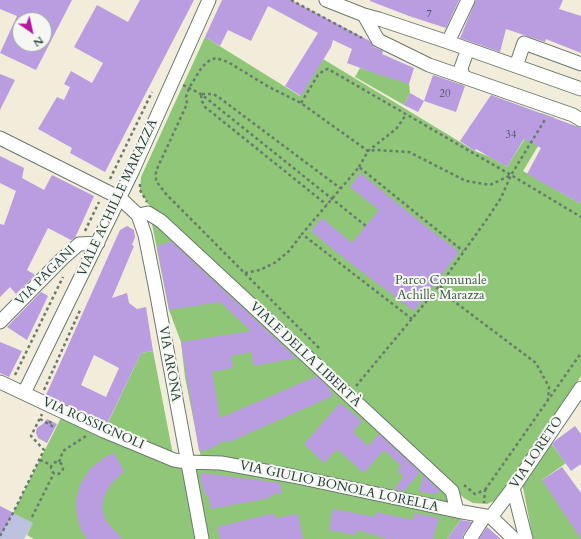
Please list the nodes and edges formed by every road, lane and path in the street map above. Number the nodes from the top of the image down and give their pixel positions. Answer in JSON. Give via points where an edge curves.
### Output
{"nodes":[{"id":1,"x":209,"y":0,"type":"edge"},
{"id":2,"x":292,"y":0,"type":"edge"},
{"id":3,"x":326,"y":0,"type":"edge"},
{"id":4,"x":468,"y":0,"type":"edge"},
{"id":5,"x":364,"y":15,"type":"junction"},
{"id":6,"x":368,"y":40,"type":"dead end"},
{"id":7,"x":448,"y":42,"type":"junction"},
{"id":8,"x":468,"y":49,"type":"junction"},
{"id":9,"x":581,"y":64,"type":"edge"},
{"id":10,"x":516,"y":66,"type":"junction"},
{"id":11,"x":463,"y":77,"type":"junction"},
{"id":12,"x":581,"y":89,"type":"edge"},
{"id":13,"x":201,"y":94,"type":"junction"},
{"id":14,"x":301,"y":103,"type":"junction"},
{"id":15,"x":406,"y":115,"type":"junction"},
{"id":16,"x":548,"y":115,"type":"dead end"},
{"id":17,"x":581,"y":120,"type":"edge"},
{"id":18,"x":0,"y":138,"type":"edge"},
{"id":19,"x":368,"y":151,"type":"junction"},
{"id":20,"x":359,"y":167,"type":"junction"},
{"id":21,"x":511,"y":175,"type":"junction"},
{"id":22,"x":340,"y":188,"type":"junction"},
{"id":23,"x":120,"y":198,"type":"junction"},
{"id":24,"x":332,"y":198,"type":"junction"},
{"id":25,"x":327,"y":205,"type":"junction"},
{"id":26,"x":138,"y":215,"type":"junction"},
{"id":27,"x":581,"y":217,"type":"edge"},
{"id":28,"x":366,"y":226,"type":"dead end"},
{"id":29,"x":302,"y":234,"type":"junction"},
{"id":30,"x":98,"y":243,"type":"junction"},
{"id":31,"x":463,"y":251,"type":"junction"},
{"id":32,"x":245,"y":273,"type":"junction"},
{"id":33,"x":436,"y":282,"type":"dead end"},
{"id":34,"x":440,"y":284,"type":"junction"},
{"id":35,"x":82,"y":305,"type":"dead end"},
{"id":36,"x":412,"y":319,"type":"junction"},
{"id":37,"x":0,"y":322,"type":"edge"},
{"id":38,"x":322,"y":352,"type":"dead end"},
{"id":39,"x":581,"y":353,"type":"edge"},
{"id":40,"x":0,"y":382,"type":"edge"},
{"id":41,"x":581,"y":388,"type":"edge"},
{"id":42,"x":361,"y":391,"type":"dead end"},
{"id":43,"x":24,"y":393,"type":"junction"},
{"id":44,"x":41,"y":396,"type":"dead end"},
{"id":45,"x":548,"y":399,"type":"junction"},
{"id":46,"x":42,"y":415,"type":"dead end"},
{"id":47,"x":40,"y":419,"type":"junction"},
{"id":48,"x":48,"y":421,"type":"dead end"},
{"id":49,"x":92,"y":425,"type":"junction"},
{"id":50,"x":40,"y":460,"type":"junction"},
{"id":51,"x":59,"y":462,"type":"junction"},
{"id":52,"x":187,"y":462,"type":"junction"},
{"id":53,"x":51,"y":465,"type":"junction"},
{"id":54,"x":54,"y":473,"type":"junction"},
{"id":55,"x":462,"y":484,"type":"dead end"},
{"id":56,"x":513,"y":488,"type":"junction"},
{"id":57,"x":485,"y":490,"type":"junction"},
{"id":58,"x":458,"y":511,"type":"junction"},
{"id":59,"x":482,"y":516,"type":"junction"},
{"id":60,"x":32,"y":517,"type":"dead end"},
{"id":61,"x":0,"y":536,"type":"edge"},
{"id":62,"x":202,"y":539,"type":"edge"},
{"id":63,"x":470,"y":539,"type":"edge"},
{"id":64,"x":514,"y":539,"type":"edge"},
{"id":65,"x":526,"y":539,"type":"edge"}],
"edges":[{"from":1,"to":23,"type":"street","name":"VIALE ACHILLE MARAZZA"},
{"from":2,"to":6,"type":"path"},
{"from":3,"to":5,"type":"street"},
{"from":4,"to":7,"type":"street"},
{"from":5,"to":7,"type":"street"},
{"from":5,"to":11,"type":"street","via":[[378,40],[429,65]]},
{"from":7,"to":8,"type":"street"},
{"from":8,"to":10,"type":"street"},
{"from":8,"to":11,"type":"street","via":[[461,68]]},
{"from":9,"to":10,"type":"street","via":[[524,43]]},
{"from":10,"to":12,"type":"street"},
{"from":11,"to":17,"type":"street","via":[[574,115]]},
{"from":13,"to":22,"type":"path","via":[[217,96]]},
{"from":13,"to":24,"type":"path"},
{"from":13,"to":25,"type":"path","via":[[205,107]]},
{"from":14,"to":15,"type":"path","via":[[320,72],[328,69]]},
{"from":14,"to":19,"type":"path"},
{"from":14,"to":32,"type":"path","via":[[269,88],[228,62],[216,58],[210,60],[202,67],[189,88],[187,104],[156,171],[158,185]]},
{"from":15,"to":19,"type":"path","via":[[396,129]]},
{"from":15,"to":21,"type":"path"},
{"from":16,"to":21,"type":"path"},
{"from":18,"to":23,"type":"street","name":"VIA ARONA"},
{"from":19,"to":20,"type":"path"},
{"from":19,"to":21,"type":"path","via":[[409,152],[466,181],[490,185]]},
{"from":20,"to":22,"type":"path"},
{"from":20,"to":31,"type":"path"},
{"from":21,"to":27,"type":"path"},
{"from":21,"to":31,"type":"path","via":[[501,198]]},
{"from":22,"to":24,"type":"path"},
{"from":23,"to":26,"type":"street","name":"VIA ARONA"},
{"from":23,"to":30,"type":"street","name":"VIALE ACHILLE MARAZZA"},
{"from":24,"to":25,"type":"path"},
{"from":24,"to":28,"type":"path"},
{"from":25,"to":29,"type":"path"},
{"from":26,"to":52,"type":"street","name":"VIA ARONA","via":[[145,235],[155,284]]},
{"from":26,"to":58,"type":"street","name":"VIALE DELLA LIBERTÀ","via":[[148,213],[161,221],[452,491]]},
{"from":29,"to":32,"type":"path","via":[[289,251],[276,262],[260,270]]},
{"from":29,"to":36,"type":"path"},
{"from":30,"to":37,"type":"street","name":"VIA PAGANI","via":[[79,244]]},
{"from":30,"to":43,"type":"street","name":"VIALE ACHILLE MARAZZA"},
{"from":31,"to":34,"type":"path"},
{"from":32,"to":38,"type":"path"},
{"from":33,"to":34,"type":"path"},
{"from":34,"to":36,"type":"path"},
{"from":34,"to":45,"type":"path","via":[[447,296],[536,363],[549,387]]},
{"from":35,"to":44,"type":"path"},
{"from":36,"to":42,"type":"path","via":[[356,386]]},
{"from":39,"to":45,"type":"path"},
{"from":40,"to":43,"type":"street","name":"VIA ROSSIGNOLI"},
{"from":41,"to":56,"type":"street","name":"VIA LORETO"},
{"from":43,"to":49,"type":"street","name":"VIA ROSSIGNOLI"},
{"from":45,"to":57,"type":"path"},
{"from":46,"to":47,"type":"path"},
{"from":47,"to":48,"type":"path","via":[[52,426],[53,424]]},
{"from":47,"to":50,"type":"path","via":[[31,436],[44,450]]},
{"from":49,"to":51,"type":"path","via":[[89,434],[63,451]]},
{"from":49,"to":52,"type":"street","name":"VIA ROSSIGNOLI","via":[[174,460]]},
{"from":50,"to":53,"type":"path"},
{"from":50,"to":61,"type":"path"},
{"from":51,"to":53,"type":"path"},
{"from":51,"to":54,"type":"path","via":[[62,464],[62,470],[60,473]]},
{"from":52,"to":58,"type":"street","name":"VIA GIULIO BONOLA LORELLA","via":[[220,463],[293,476]]},
{"from":52,"to":62,"type":"street","name":"VIA ARONA"},
{"from":53,"to":54,"type":"path"},
{"from":54,"to":60,"type":"path"},
{"from":55,"to":57,"type":"path","via":[[475,494]]},
{"from":56,"to":59,"type":"street","name":"VIA LORETO"},
{"from":56,"to":65,"type":"street"},
{"from":57,"to":59,"type":"path","via":[[482,508],[474,507]]},
{"from":58,"to":59,"type":"street","name":"VIA GIULIO BONOLA LORELLA"},
{"from":59,"to":63,"type":"street","name":"VIA LORETO"},
{"from":59,"to":64,"type":"street"}]}
